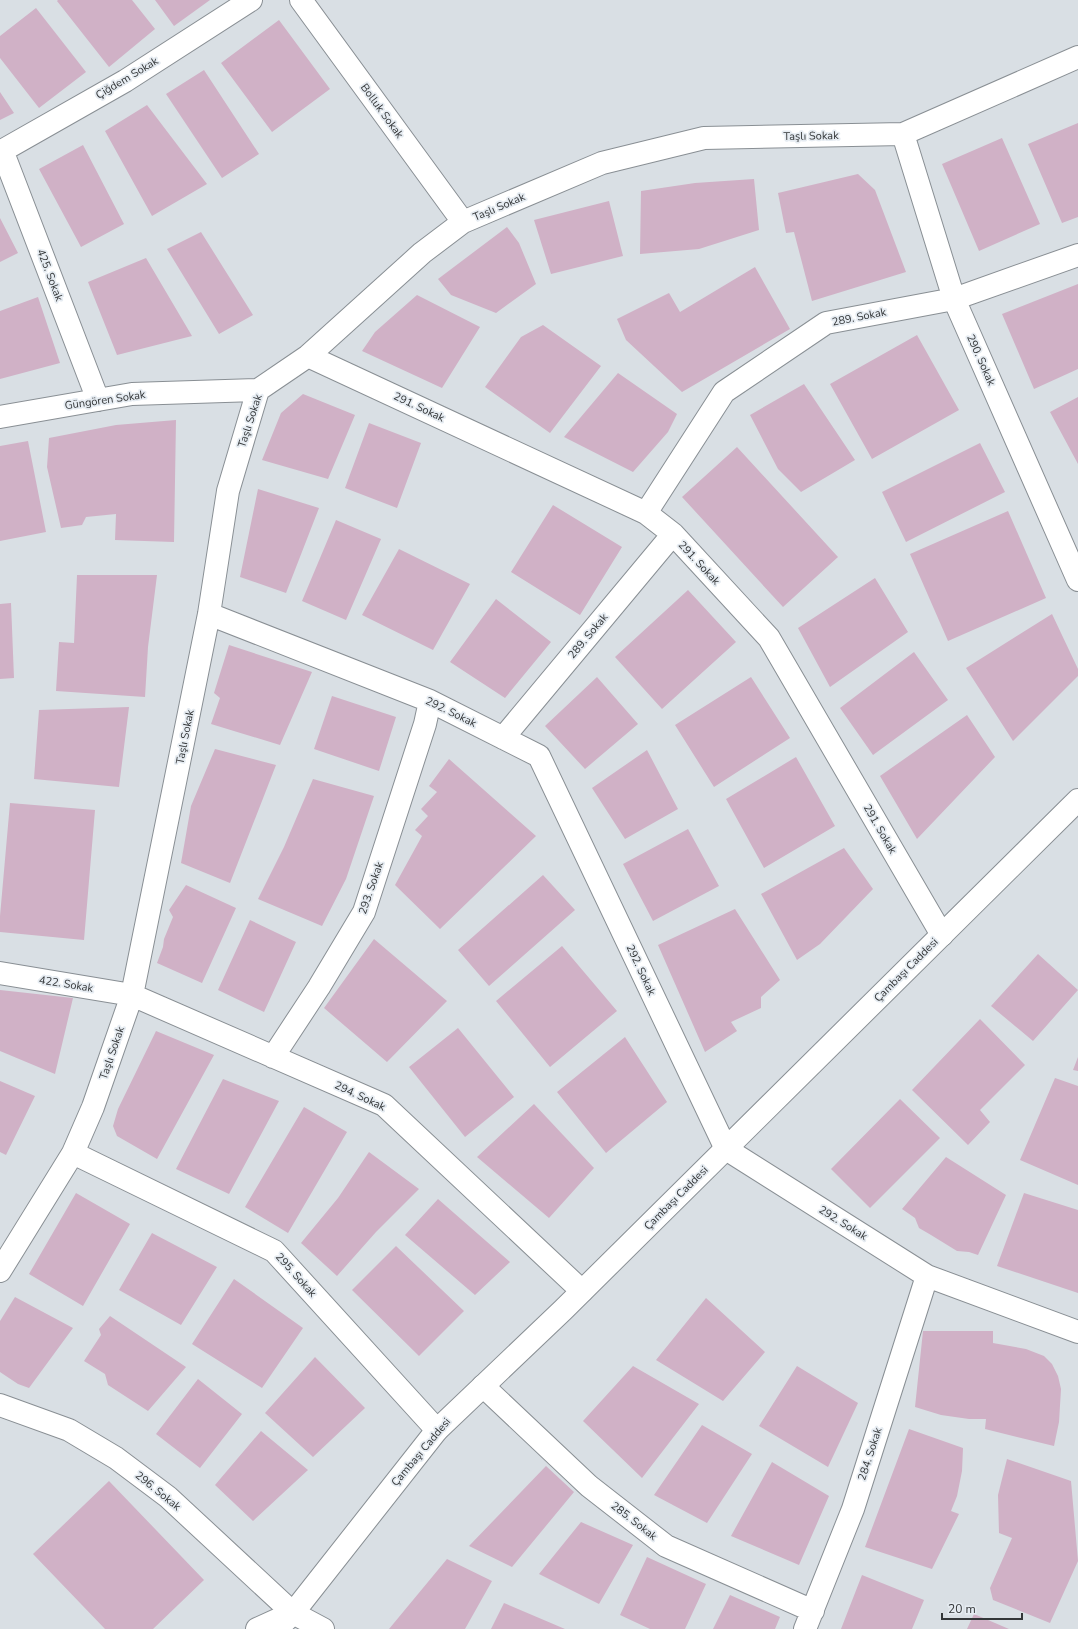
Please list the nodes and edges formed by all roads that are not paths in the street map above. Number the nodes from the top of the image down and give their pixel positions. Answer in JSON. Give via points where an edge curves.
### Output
{"nodes":[{"id":1,"x":252,"y":0,"type":"edge"},
{"id":2,"x":301,"y":0,"type":"edge"},
{"id":3,"x":1078,"y":57,"type":"edge"},
{"id":4,"x":903,"y":134,"type":"junction"},
{"id":5,"x":1,"y":151,"type":"edge"},
{"id":6,"x":463,"y":222,"type":"junction"},
{"id":7,"x":1078,"y":255,"type":"edge"},
{"id":8,"x":954,"y":299,"type":"junction"},
{"id":9,"x":308,"y":356,"type":"junction"},
{"id":10,"x":258,"y":390,"type":"junction"},
{"id":11,"x":98,"y":400,"type":"junction"},
{"id":12,"x":0,"y":418,"type":"edge"},
{"id":13,"x":646,"y":513,"type":"junction"},
{"id":14,"x":673,"y":534,"type":"junction"},
{"id":15,"x":1078,"y":580,"type":"edge"},
{"id":16,"x":210,"y":614,"type":"junction"},
{"id":17,"x":430,"y":701,"type":"junction"},
{"id":18,"x":503,"y":738,"type":"junction"},
{"id":19,"x":1078,"y":800,"type":"edge"},
{"id":20,"x":942,"y":934,"type":"junction"},
{"id":21,"x":0,"y":973,"type":"edge"},
{"id":22,"x":132,"y":995,"type":"junction"},
{"id":23,"x":273,"y":1057,"type":"junction"},
{"id":24,"x":726,"y":1149,"type":"junction"},
{"id":25,"x":73,"y":1153,"type":"junction"},
{"id":26,"x":0,"y":1271,"type":"edge"},
{"id":27,"x":927,"y":1276,"type":"junction"},
{"id":28,"x":582,"y":1291,"type":"junction"},
{"id":29,"x":1078,"y":1332,"type":"edge"},
{"id":30,"x":483,"y":1386,"type":"junction"},
{"id":31,"x":0,"y":1404,"type":"edge"},
{"id":32,"x":437,"y":1430,"type":"junction"},
{"id":33,"x":293,"y":1613,"type":"junction"},
{"id":34,"x":809,"y":1620,"type":"edge"},
{"id":35,"x":257,"y":1629,"type":"edge"},
{"id":36,"x":277,"y":1629,"type":"edge"},
{"id":37,"x":323,"y":1629,"type":"edge"}],
"edges":[{"from":1,"to":5,"type":"street","name":"Çiğdem Sokak","via":[[125,81]]},
{"from":2,"to":6,"type":"street","name":"Bolluk Sokak"},
{"from":3,"to":4,"type":"street","name":"Taşlı Sokak"},
{"from":4,"to":6,"type":"street","name":"Taşlı Sokak","via":[[704,138],[602,163]]},
{"from":4,"to":8,"type":"street","name":"290. Sokak"},
{"from":5,"to":11,"type":"street","name":"425. Sokak"},
{"from":6,"to":9,"type":"street","name":"Taşlı Sokak","via":[[422,253]]},
{"from":7,"to":8,"type":"street","name":"289. Sokak"},
{"from":8,"to":13,"type":"street","name":"289. Sokak","via":[[826,324],[724,392]]},
{"from":8,"to":15,"type":"street","name":"290. Sokak"},
{"from":9,"to":10,"type":"street","name":"Taşlı Sokak"},
{"from":9,"to":13,"type":"street","name":"291. Sokak"},
{"from":10,"to":11,"type":"street","name":"Güngören Sokak","via":[[132,394]]},
{"from":10,"to":16,"type":"street","name":"Taşlı Sokak","via":[[228,491]]},
{"from":11,"to":12,"type":"street","name":"Güngören Sokak"},
{"from":13,"to":14,"type":"street","name":"291. Sokak"},
{"from":14,"to":18,"type":"street","name":"289. Sokak"},
{"from":14,"to":20,"type":"street","name":"291. Sokak","via":[[769,638]]},
{"from":16,"to":17,"type":"street","name":"292. Sokak"},
{"from":16,"to":22,"type":"street","name":"Taşlı Sokak"},
{"from":17,"to":18,"type":"street","name":"292. Sokak"},
{"from":17,"to":23,"type":"street","name":"293. Sokak","via":[[425,724],[364,912]]},
{"from":18,"to":24,"type":"street","name":"292. Sokak","via":[[539,756]]},
{"from":19,"to":20,"type":"street","name":"Çambaşı Caddesi"},
{"from":20,"to":24,"type":"street","name":"Çambaşı Caddesi"},
{"from":21,"to":22,"type":"street","name":"422. Sokak"},
{"from":22,"to":23,"type":"street","name":"294. Sokak"},
{"from":22,"to":25,"type":"street","name":"Taşlı Sokak","via":[[93,1107]]},
{"from":23,"to":28,"type":"street","name":"294. Sokak","via":[[384,1105]]},
{"from":24,"to":27,"type":"street","name":"292. Sokak"},
{"from":24,"to":28,"type":"street","name":"Çambaşı Caddesi"},
{"from":25,"to":26,"type":"street","name":"Taşlı Sokak"},
{"from":25,"to":32,"type":"street","name":"295. Sokak","via":[[274,1251]]},
{"from":27,"to":29,"type":"street","name":"292. Sokak"},
{"from":27,"to":34,"type":"street","name":"284. Sokak","via":[[853,1509]]},
{"from":28,"to":30,"type":"street","name":"Çambaşı Caddesi"},
{"from":30,"to":32,"type":"street","name":"Çambaşı Caddesi"},
{"from":30,"to":34,"type":"street","name":"285. Sokak","via":[[589,1486],[666,1546]]},
{"from":31,"to":33,"type":"street","name":"296. Sokak","via":[[68,1430],[116,1458],[168,1497]]},
{"from":32,"to":33,"type":"street","name":"Çambaşı Caddesi"},
{"from":33,"to":35,"type":"street","name":"Çambaşı Caddesi"},
{"from":33,"to":36,"type":"street","name":"Çambaşı Caddesi"},
{"from":33,"to":37,"type":"street","name":"296. Sokak"}]}
